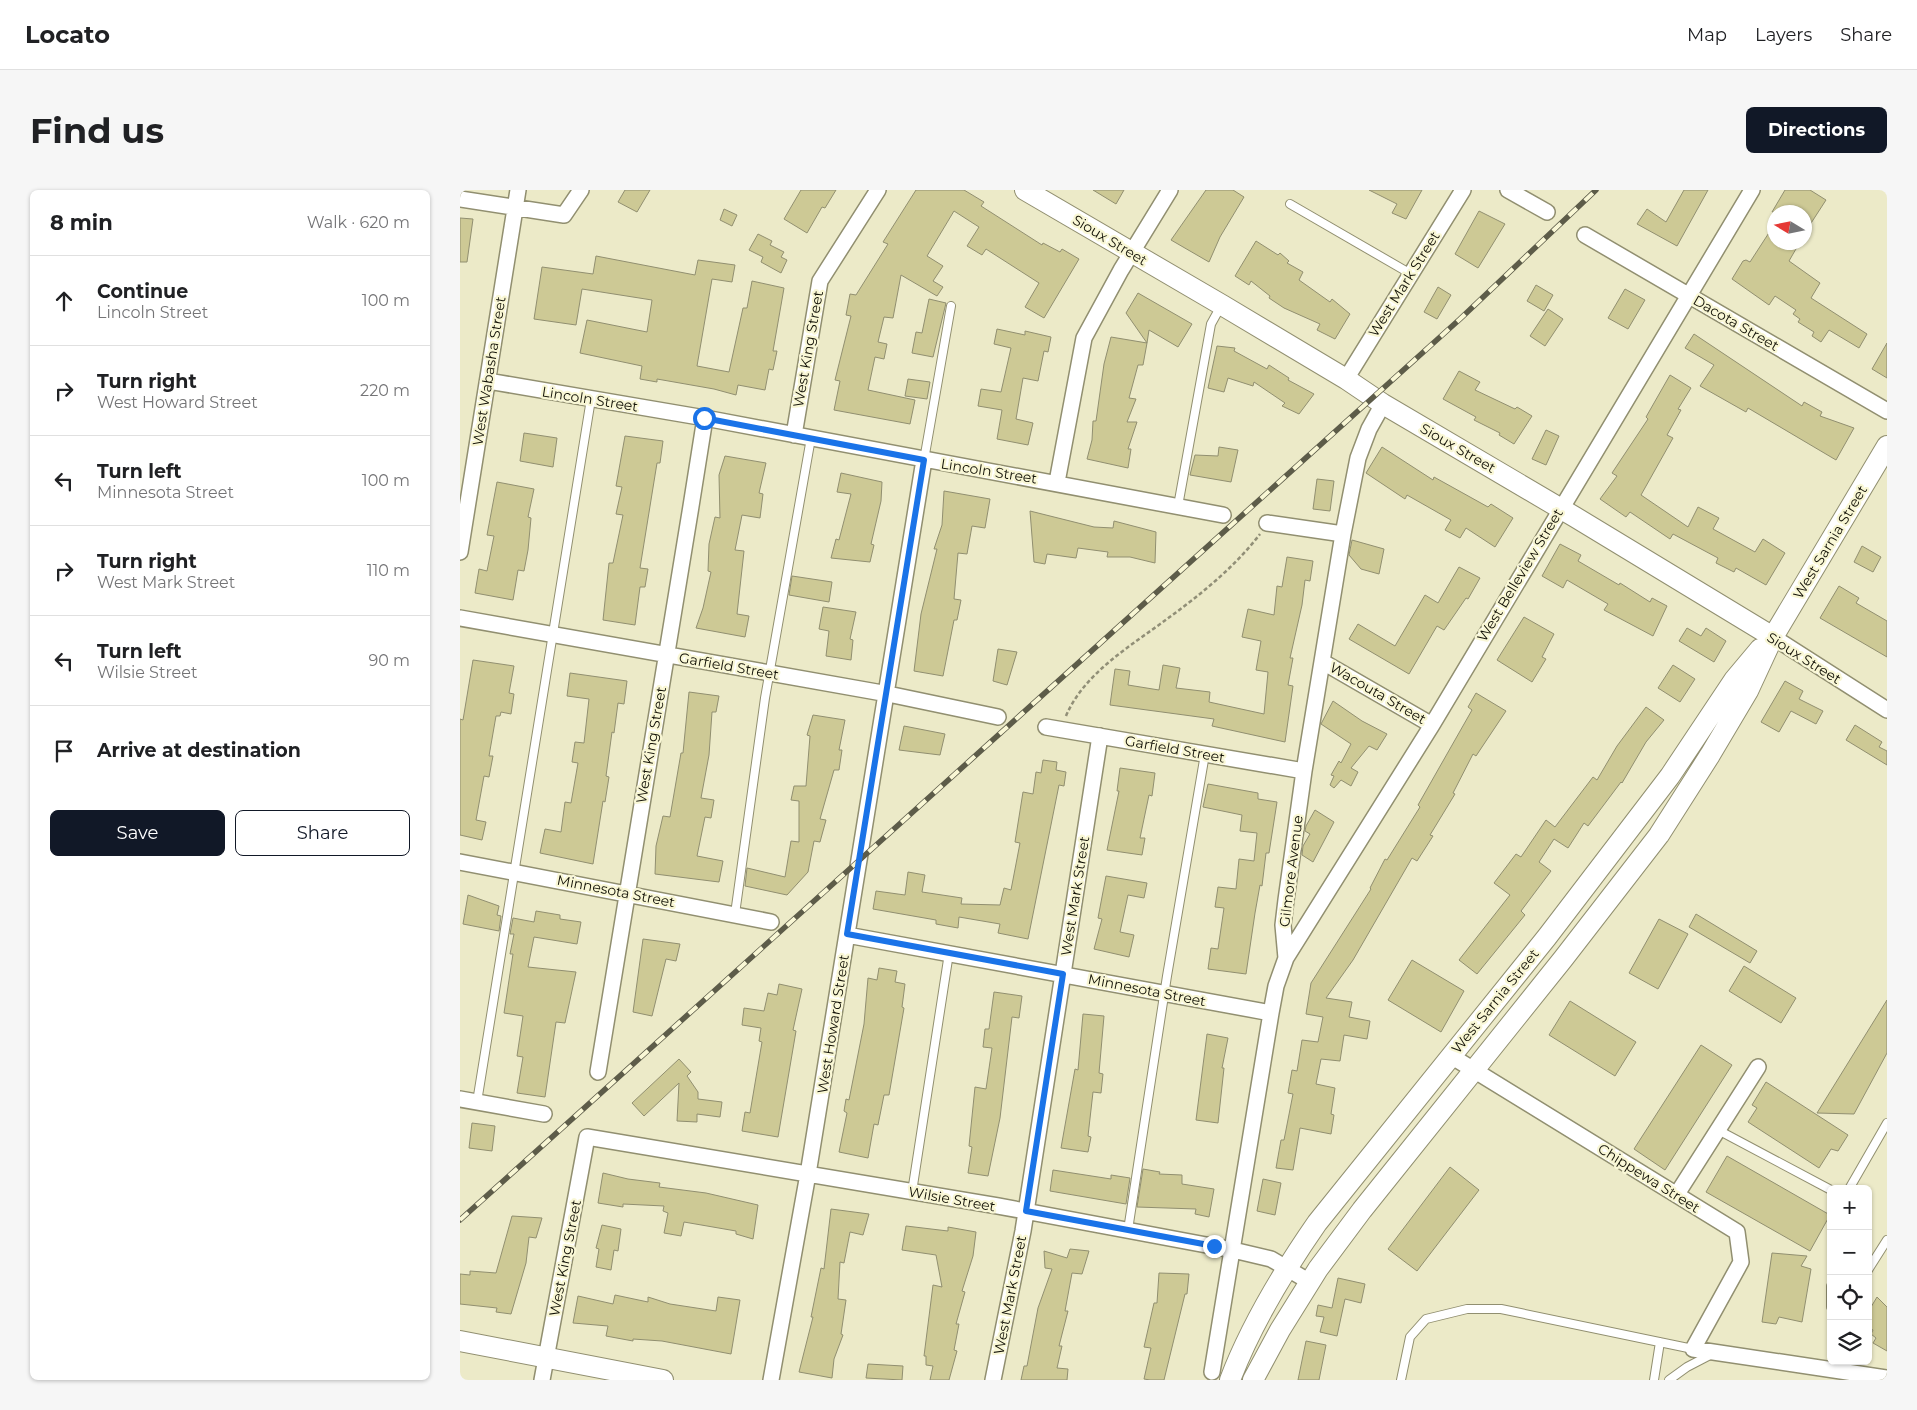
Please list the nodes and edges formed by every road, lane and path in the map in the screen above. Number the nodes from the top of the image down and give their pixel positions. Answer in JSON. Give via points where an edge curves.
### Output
{"nodes":[{"id":1,"x":518,"y":190,"type":"edge"},
{"id":2,"x":581,"y":190,"type":"edge"},
{"id":3,"x":878,"y":190,"type":"edge"},
{"id":4,"x":1025,"y":190,"type":"edge"},
{"id":5,"x":1170,"y":190,"type":"edge"},
{"id":6,"x":1463,"y":190,"type":"edge"},
{"id":7,"x":1508,"y":190,"type":"edge"},
{"id":8,"x":1752,"y":190,"type":"edge"},
{"id":9,"x":460,"y":199,"type":"edge"},
{"id":10,"x":1290,"y":204,"type":"dead end"},
{"id":11,"x":515,"y":209,"type":"junction"},
{"id":12,"x":1547,"y":212,"type":"dead end"},
{"id":13,"x":1585,"y":235,"type":"dead end"},
{"id":14,"x":1132,"y":254,"type":"junction"},
{"id":15,"x":1411,"y":274,"type":"junction"},
{"id":16,"x":1688,"y":296,"type":"junction"},
{"id":17,"x":1222,"y":305,"type":"junction"},
{"id":18,"x":951,"y":306,"type":"dead end"},
{"id":19,"x":1346,"y":379,"type":"junction"},
{"id":20,"x":488,"y":381,"type":"junction"},
{"id":21,"x":592,"y":399,"type":"junction"},
{"id":22,"x":1383,"y":404,"type":"junction"},
{"id":23,"x":1887,"y":410,"type":"edge"},
{"id":24,"x":704,"y":418,"type":"junction"},
{"id":25,"x":794,"y":435,"type":"junction"},
{"id":26,"x":811,"y":438,"type":"junction"},
{"id":27,"x":1887,"y":446,"type":"edge"},
{"id":28,"x":924,"y":460,"type":"junction"},
{"id":29,"x":1057,"y":482,"type":"junction"},
{"id":30,"x":1178,"y":506,"type":"junction"},
{"id":31,"x":1560,"y":508,"type":"junction"},
{"id":32,"x":1224,"y":515,"type":"dead end"},
{"id":33,"x":1267,"y":523,"type":"joint"},
{"id":34,"x":1344,"y":534,"type":"junction"},
{"id":35,"x":460,"y":552,"type":"edge"},
{"id":36,"x":460,"y":618,"type":"edge"},
{"id":37,"x":553,"y":635,"type":"junction"},
{"id":38,"x":1773,"y":637,"type":"junction"},
{"id":39,"x":668,"y":656,"type":"junction"},
{"id":40,"x":1324,"y":662,"type":"junction"},
{"id":41,"x":769,"y":673,"type":"junction"},
{"id":42,"x":888,"y":694,"type":"junction"},
{"id":43,"x":1887,"y":710,"type":"edge"},
{"id":44,"x":998,"y":717,"type":"dead end"},
{"id":45,"x":1432,"y":725,"type":"junction"},
{"id":46,"x":1046,"y":727,"type":"dead end"},
{"id":47,"x":1062,"y":730,"type":"junction"},
{"id":48,"x":1100,"y":736,"type":"junction"},
{"id":49,"x":1205,"y":754,"type":"junction"},
{"id":50,"x":1304,"y":771,"type":"junction"},
{"id":51,"x":460,"y":862,"type":"edge"},
{"id":52,"x":513,"y":872,"type":"junction"},
{"id":53,"x":627,"y":892,"type":"junction"},
{"id":54,"x":735,"y":914,"type":"junction"},
{"id":55,"x":771,"y":922,"type":"dead end"},
{"id":56,"x":847,"y":934,"type":"junction"},
{"id":57,"x":949,"y":953,"type":"junction"},
{"id":58,"x":1286,"y":958,"type":"junction"},
{"id":59,"x":1063,"y":974,"type":"junction"},
{"id":60,"x":1166,"y":993,"type":"junction"},
{"id":61,"x":1271,"y":1013,"type":"junction"},
{"id":62,"x":1451,"y":1056,"type":"junction"},
{"id":63,"x":1758,"y":1067,"type":"dead end"},
{"id":64,"x":1474,"y":1070,"type":"junction"},
{"id":65,"x":598,"y":1072,"type":"dead end"},
{"id":66,"x":460,"y":1099,"type":"edge"},
{"id":67,"x":477,"y":1102,"type":"junction"},
{"id":68,"x":544,"y":1114,"type":"dead end"},
{"id":69,"x":1887,"y":1124,"type":"edge"},
{"id":70,"x":1718,"y":1130,"type":"junction"},
{"id":71,"x":587,"y":1137,"type":"joint"},
{"id":72,"x":808,"y":1174,"type":"junction"},
{"id":73,"x":1851,"y":1185,"type":"edge"},
{"id":74,"x":1827,"y":1188,"type":"edge"},
{"id":75,"x":912,"y":1192,"type":"junction"},
{"id":76,"x":1677,"y":1194,"type":"junction"},
{"id":77,"x":1026,"y":1211,"type":"junction"},
{"id":78,"x":1128,"y":1230,"type":"junction"},
{"id":79,"x":1887,"y":1240,"type":"edge"},
{"id":80,"x":1233,"y":1250,"type":"junction"},
{"id":81,"x":1872,"y":1264,"type":"edge"},
{"id":82,"x":1287,"y":1268,"type":"junction"},
{"id":83,"x":1310,"y":1282,"type":"junction"},
{"id":84,"x":464,"y":1340,"type":"edge"},
{"id":85,"x":1660,"y":1342,"type":"junction"},
{"id":86,"x":1693,"y":1349,"type":"junction"},
{"id":87,"x":1715,"y":1353,"type":"junction"},
{"id":88,"x":546,"y":1359,"type":"junction"},
{"id":89,"x":1225,"y":1375,"type":"edge"},
{"id":90,"x":1887,"y":1378,"type":"edge"},
{"id":91,"x":542,"y":1380,"type":"edge"},
{"id":92,"x":663,"y":1380,"type":"edge"},
{"id":93,"x":770,"y":1380,"type":"edge"},
{"id":94,"x":993,"y":1380,"type":"edge"},
{"id":95,"x":1253,"y":1380,"type":"edge"},
{"id":96,"x":1401,"y":1380,"type":"edge"},
{"id":97,"x":1654,"y":1380,"type":"edge"},
{"id":98,"x":1669,"y":1380,"type":"edge"}],
"edges":[{"from":1,"to":11,"type":"street","name":"West Wabasha Street"},
{"from":2,"to":11,"type":"street","via":[[564,215]]},
{"from":3,"to":25,"type":"street","name":"West King Street","via":[[820,281]]},
{"from":4,"to":14,"type":"street","name":"Sioux Street"},
{"from":5,"to":14,"type":"street"},
{"from":6,"to":15,"type":"street","name":"West Mark Street"},
{"from":7,"to":12,"type":"street"},
{"from":8,"to":16,"type":"street","name":"West Belleview Street"},
{"from":9,"to":11,"type":"street"},
{"from":10,"to":15,"type":"lane"},
{"from":11,"to":20,"type":"street","name":"West Wabasha Street"},
{"from":13,"to":16,"type":"street","name":"Dacota Street"},
{"from":14,"to":17,"type":"street","name":"Sioux Street"},
{"from":14,"to":29,"type":"street","via":[[1084,338]]},
{"from":15,"to":19,"type":"street","name":"West Mark Street"},
{"from":16,"to":23,"type":"street","name":"Dacota Street"},
{"from":16,"to":31,"type":"street","name":"West Belleview Street"},
{"from":17,"to":19,"type":"street","name":"Sioux Street"},
{"from":17,"to":30,"type":"lane","via":[[1211,324]]},
{"from":18,"to":28,"type":"lane"},
{"from":19,"to":22,"type":"street","name":"Sioux Street"},
{"from":20,"to":21,"type":"street","name":"Lincoln Street"},
{"from":20,"to":35,"type":"street","name":"West Wabasha Street"},
{"from":21,"to":24,"type":"street","name":"Lincoln Street"},
{"from":21,"to":37,"type":"lane"},
{"from":22,"to":31,"type":"street","name":"Sioux Street"},
{"from":22,"to":34,"type":"street","name":"Gilmore Avenue","via":[[1369,428],[1358,458]]},
{"from":24,"to":25,"type":"street","name":"Lincoln Street"},
{"from":24,"to":39,"type":"street","name":"West King Street"},
{"from":25,"to":26,"type":"street","name":"Lincoln Street"},
{"from":26,"to":28,"type":"street","name":"Lincoln Street"},
{"from":26,"to":41,"type":"lane"},
{"from":27,"to":38,"type":"street","name":"West Sarnia Street"},
{"from":28,"to":29,"type":"street","name":"Lincoln Street"},
{"from":28,"to":42,"type":"street","name":"West Howard Street"},
{"from":29,"to":30,"type":"street","name":"Lincoln Street"},
{"from":30,"to":32,"type":"street","name":"Lincoln Street"},
{"from":31,"to":38,"type":"street","name":"Sioux Street"},
{"from":31,"to":45,"type":"street","name":"West Belleview Street"},
{"from":33,"to":34,"type":"street"},
{"from":33,"to":47,"type":"path","via":[[1254,542],[1213,582],[1091,680],[1067,713]]},
{"from":34,"to":40,"type":"street","name":"Gilmore Avenue"},
{"from":36,"to":37,"type":"street","name":"Garfield Street"},
{"from":37,"to":39,"type":"street","name":"Garfield Street"},
{"from":37,"to":52,"type":"lane"},
{"from":38,"to":43,"type":"street","name":"Sioux Street"},
{"from":38,"to":62,"type":"street","name":"West Sarnia Street","via":[[1734,680],[1670,776]]},
{"from":38,"to":64,"type":"street","name":"West Sarnia Street","via":[[1748,691],[1658,835]]},
{"from":39,"to":41,"type":"street","name":"Garfield Street"},
{"from":39,"to":53,"type":"street","name":"West King Street"},
{"from":40,"to":45,"type":"street","name":"Wacouta Street"},
{"from":40,"to":50,"type":"street","name":"Gilmore Avenue"},
{"from":41,"to":42,"type":"street","name":"Garfield Street"},
{"from":41,"to":54,"type":"lane"},
{"from":42,"to":44,"type":"street","name":"Garfield Street"},
{"from":42,"to":56,"type":"street","name":"West Howard Street"},
{"from":45,"to":58,"type":"street","name":"West Belleview Street"},
{"from":46,"to":47,"type":"street","name":"Garfield Street"},
{"from":47,"to":48,"type":"street","name":"Garfield Street"},
{"from":48,"to":49,"type":"street","name":"Garfield Street"},
{"from":48,"to":59,"type":"street","name":"West Mark Street"},
{"from":49,"to":50,"type":"street","name":"Garfield Street"},
{"from":49,"to":60,"type":"lane"},
{"from":50,"to":58,"type":"street","name":"Gilmore Avenue","via":[[1283,925]]},
{"from":51,"to":52,"type":"street","name":"Minnesota Street"},
{"from":52,"to":53,"type":"street","name":"Minnesota Street"},
{"from":52,"to":67,"type":"lane"},
{"from":53,"to":54,"type":"street","name":"Minnesota Street"},
{"from":53,"to":65,"type":"street","name":"West King Street"},
{"from":54,"to":55,"type":"street","name":"Minnesota Street"},
{"from":56,"to":57,"type":"street","name":"Minnesota Street"},
{"from":56,"to":72,"type":"street","name":"West Howard Street"},
{"from":57,"to":59,"type":"street","name":"Minnesota Street"},
{"from":57,"to":75,"type":"lane"},
{"from":58,"to":61,"type":"street","name":"Gilmore Avenue"},
{"from":59,"to":60,"type":"street","name":"Minnesota Street"},
{"from":59,"to":77,"type":"street","name":"West Mark Street"},
{"from":60,"to":61,"type":"street","name":"Minnesota Street"},
{"from":60,"to":78,"type":"lane"},
{"from":61,"to":80,"type":"street","name":"Gilmore Avenue"},
{"from":62,"to":64,"type":"street","name":"Chippewa Street"},
{"from":62,"to":82,"type":"street","name":"West Sarnia Street","via":[[1329,1208]]},
{"from":63,"to":70,"type":"street"},
{"from":64,"to":76,"type":"street","name":"Chippewa Street"},
{"from":64,"to":83,"type":"street","name":"West Sarnia Street","via":[[1367,1203]]},
{"from":66,"to":67,"type":"street"},
{"from":67,"to":68,"type":"street"},
{"from":69,"to":73,"type":"lane"},
{"from":70,"to":74,"type":"lane"},
{"from":70,"to":76,"type":"street"},
{"from":71,"to":72,"type":"street","name":"Wilsie Street"},
{"from":71,"to":88,"type":"street","name":"West King Street"},
{"from":72,"to":75,"type":"street","name":"Wilsie Street"},
{"from":72,"to":93,"type":"street","name":"West Howard Street"},
{"from":75,"to":77,"type":"street","name":"Wilsie Street"},
{"from":76,"to":86,"type":"street","name":"Chippewa Street","via":[[1737,1232],[1741,1262]]},
{"from":77,"to":78,"type":"street","name":"Wilsie Street"},
{"from":77,"to":94,"type":"street","name":"West Mark Street"},
{"from":78,"to":80,"type":"street","name":"Wilsie Street"},
{"from":79,"to":81,"type":"lane"},
{"from":80,"to":82,"type":"street","name":"Wilsie Street","via":[[1271,1259]]},
{"from":80,"to":89,"type":"street","name":"Gilmore Avenue"},
{"from":82,"to":83,"type":"street","name":"Wilsie Street"},
{"from":82,"to":89,"type":"street","name":"West Sarnia Street"},
{"from":83,"to":95,"type":"street","name":"West Sarnia Street"},
{"from":84,"to":88,"type":"street"},
{"from":85,"to":86,"type":"lane"},
{"from":85,"to":96,"type":"lane","via":[[1501,1309],[1467,1309],[1426,1319],[1410,1337]]},
{"from":85,"to":97,"type":"lane"},
{"from":86,"to":87,"type":"street"},
{"from":87,"to":90,"type":"street"},
{"from":87,"to":98,"type":"lane"},
{"from":88,"to":91,"type":"street","name":"West King Street"},
{"from":88,"to":92,"type":"street"}]}
